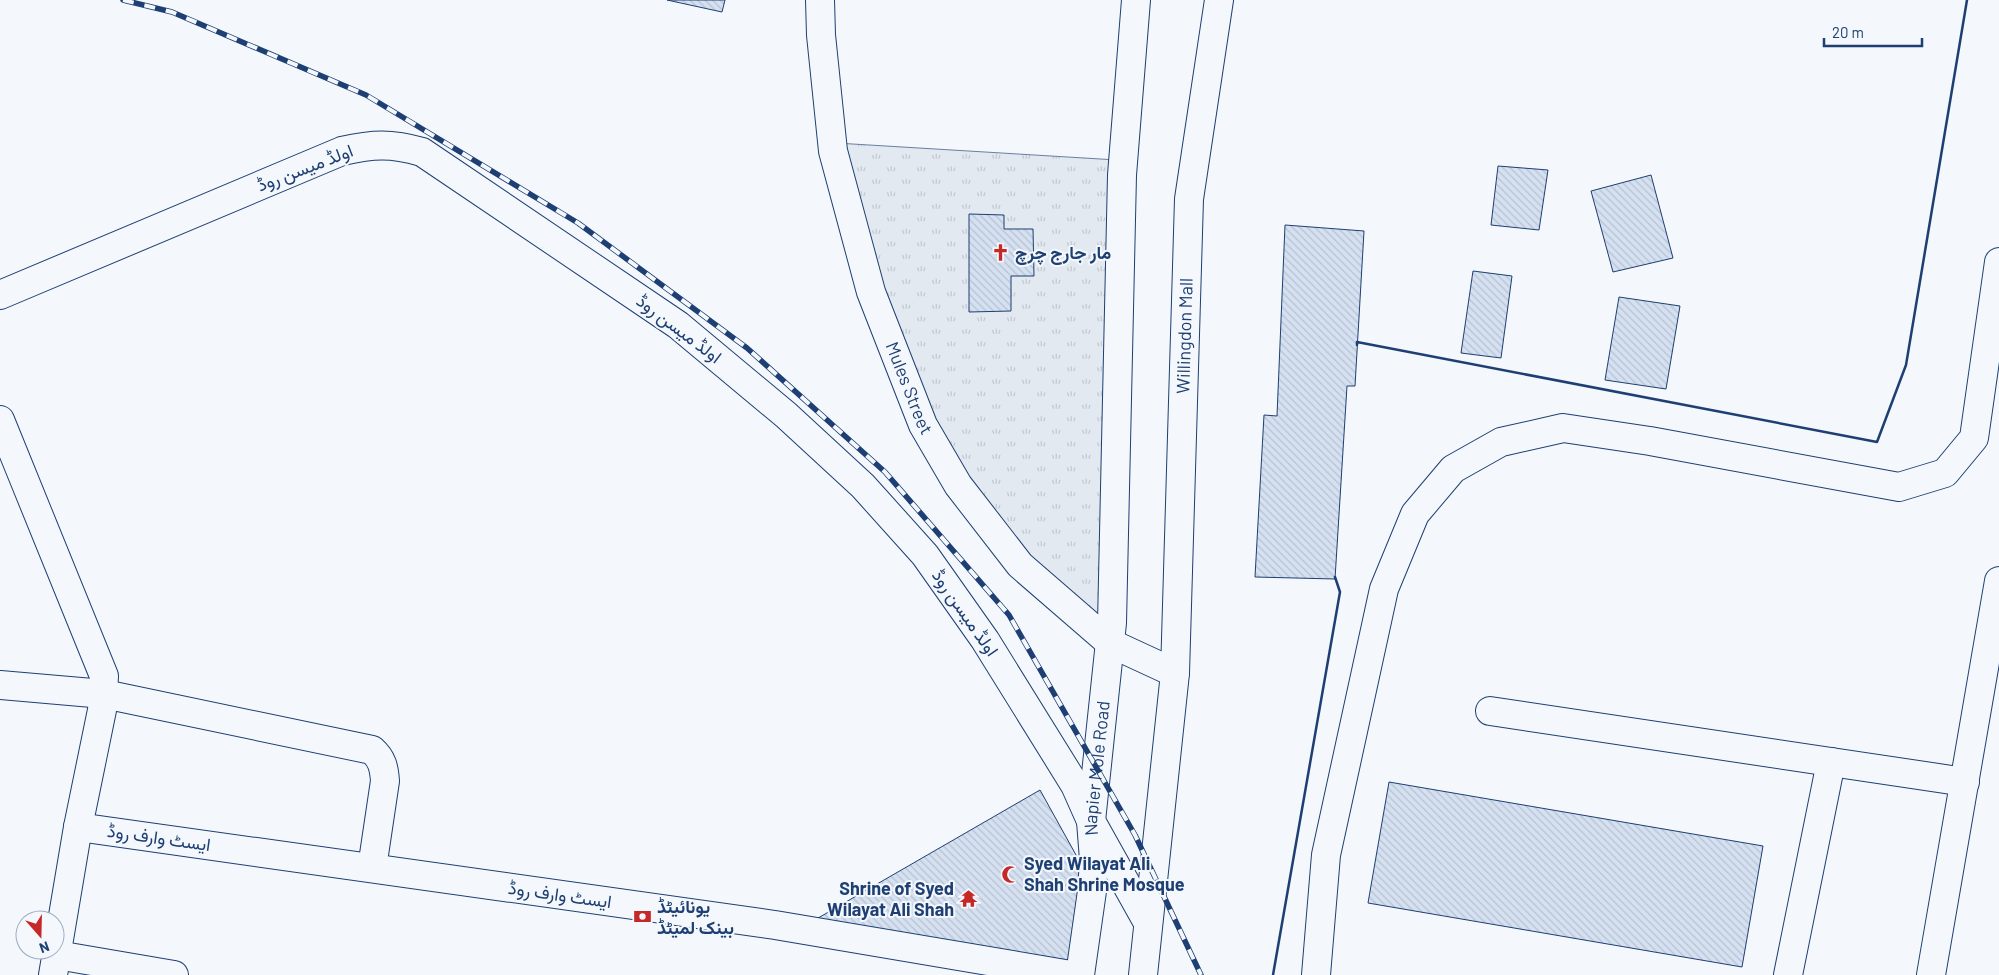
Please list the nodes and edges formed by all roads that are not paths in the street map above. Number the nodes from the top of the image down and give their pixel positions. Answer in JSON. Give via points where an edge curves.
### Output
{"nodes":[{"id":1,"x":820,"y":0,"type":"edge"},
{"id":2,"x":1136,"y":0,"type":"edge"},
{"id":3,"x":1219,"y":0,"type":"edge"},
{"id":4,"x":1999,"y":262,"type":"edge"},
{"id":5,"x":0,"y":295,"type":"edge"},
{"id":6,"x":0,"y":420,"type":"edge"},
{"id":7,"x":9,"y":469,"type":"edge"},
{"id":8,"x":1999,"y":581,"type":"edge"},
{"id":9,"x":1111,"y":633,"type":"junction"},
{"id":10,"x":1175,"y":673,"type":"junction"},
{"id":11,"x":0,"y":685,"type":"edge"},
{"id":12,"x":104,"y":694,"type":"junction"},
{"id":13,"x":1490,"y":711,"type":"dead end"},
{"id":14,"x":1831,"y":762,"type":"junction"},
{"id":15,"x":1965,"y":782,"type":"junction"},
{"id":16,"x":1091,"y":821,"type":"junction"},
{"id":17,"x":78,"y":827,"type":"junction"},
{"id":18,"x":372,"y":868,"type":"junction"},
{"id":19,"x":1148,"y":922,"type":"junction"},
{"id":20,"x":55,"y":965,"type":"edge"},
{"id":21,"x":174,"y":975,"type":"edge"},
{"id":22,"x":1071,"y":975,"type":"edge"},
{"id":23,"x":1080,"y":975,"type":"edge"},
{"id":24,"x":1143,"y":975,"type":"edge"},
{"id":25,"x":1316,"y":975,"type":"edge"},
{"id":26,"x":1788,"y":975,"type":"edge"},
{"id":27,"x":1931,"y":975,"type":"edge"}],
"edges":[{"from":1,"to":9,"type":"street","name":"Mules Street","via":[[834,151],[871,292],[923,425],[958,485],[1020,565]]},
{"from":2,"to":9,"type":"street","via":[[1122,175]]},
{"from":3,"to":10,"type":"street","name":"Willingdon Mall","via":[[1189,199]]},
{"from":4,"to":25,"type":"street","via":[[1974,438],[1945,473],[1899,487],[1563,428],[1501,442],[1453,469],[1415,514],[1384,589],[1326,855]]},
{"from":5,"to":16,"type":"street","name":"اولڈ میسن روڈ","via":[[342,150],[398,145],[422,152],[678,325],[863,486],[925,555],[985,640],[1075,785]]},
{"from":6,"to":7,"type":"street"},
{"from":7,"to":12,"type":"street","via":[[104,676]]},
{"from":8,"to":15,"type":"street"},
{"from":9,"to":10,"type":"street","name":"Mules Street"},
{"from":9,"to":16,"type":"street","name":"Napier Mole Road"},
{"from":10,"to":19,"type":"street"},
{"from":11,"to":12,"type":"street"},
{"from":12,"to":17,"type":"street"},
{"from":12,"to":18,"type":"street","via":[[372,750],[380,757],[385,781]]},
{"from":13,"to":14,"type":"street"},
{"from":14,"to":15,"type":"street"},
{"from":14,"to":26,"type":"street"},
{"from":15,"to":27,"type":"street"},
{"from":16,"to":19,"type":"street","name":"اولڈ میسن روڈ"},
{"from":16,"to":23,"type":"street","name":"Napier Mole Road","via":[[1092,891]]},
{"from":17,"to":18,"type":"street","name":"ایسٹ وارف روڈ"},
{"from":17,"to":20,"type":"street"},
{"from":18,"to":22,"type":"street","name":"ایسٹ وارف روڈ","via":[[775,925]]},
{"from":19,"to":24,"type":"street"},
{"from":20,"to":21,"type":"street"}]}
